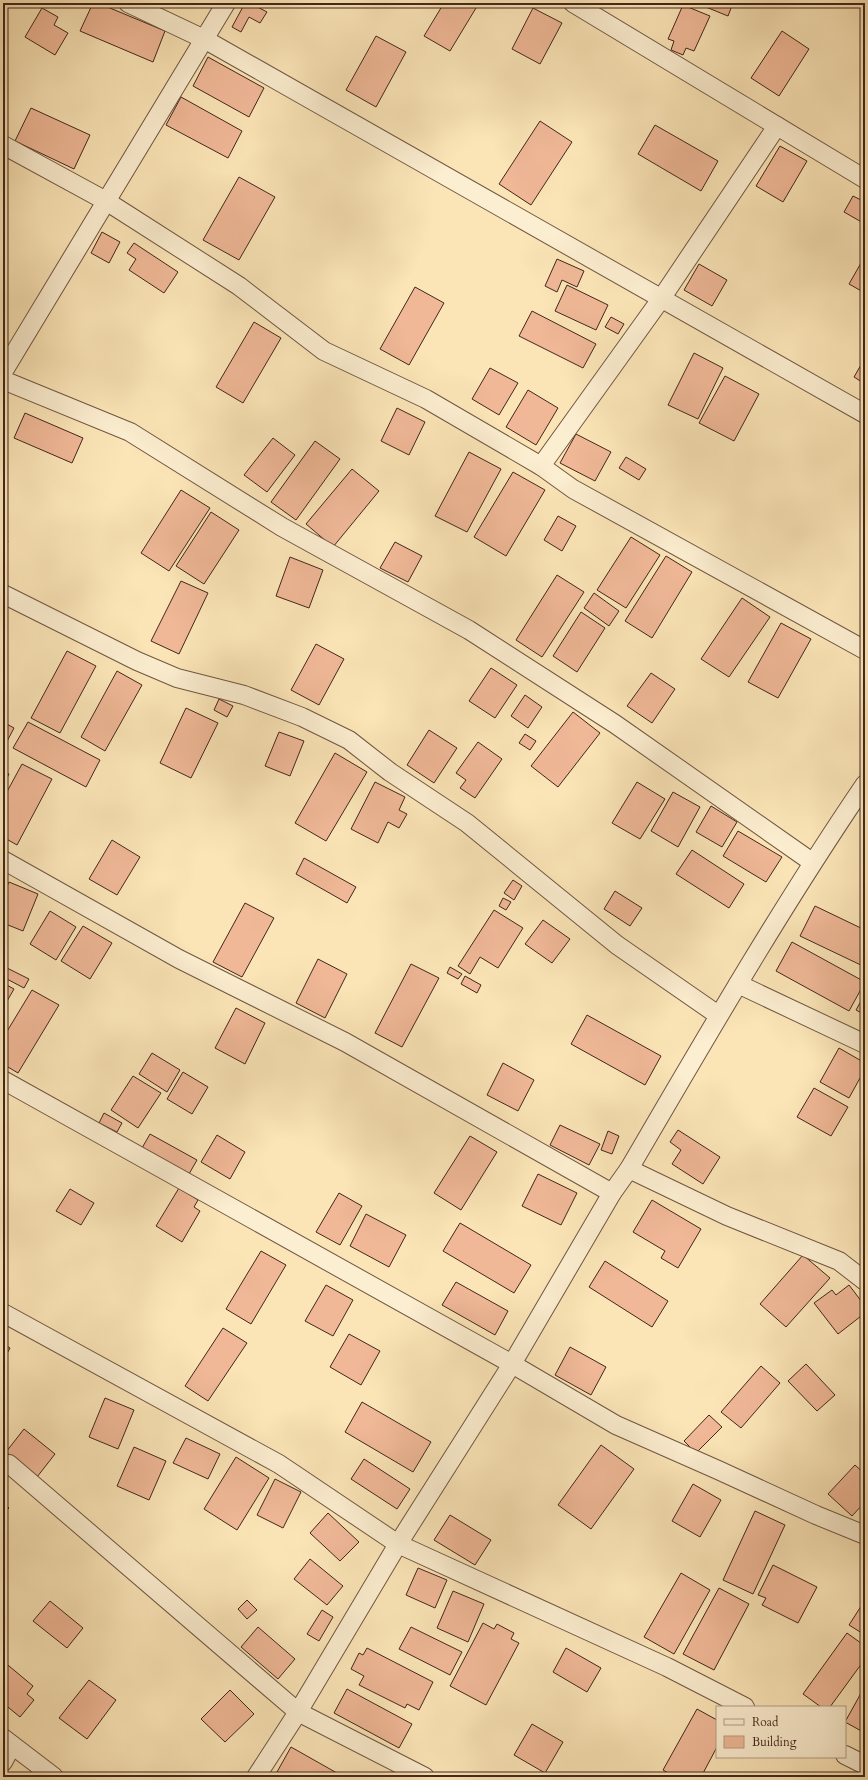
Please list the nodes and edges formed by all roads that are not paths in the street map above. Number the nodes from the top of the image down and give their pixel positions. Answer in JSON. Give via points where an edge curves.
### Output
{"nodes":[{"id":1,"x":128,"y":3,"type":"edge"},
{"id":2,"x":226,"y":3,"type":"edge"},
{"id":3,"x":573,"y":3,"type":"edge"},
{"id":4,"x":204,"y":39,"type":"junction"},
{"id":5,"x":777,"y":126,"type":"junction"},
{"id":6,"x":3,"y":145,"type":"edge"},
{"id":7,"x":865,"y":179,"type":"edge"},
{"id":8,"x":106,"y":201,"type":"junction"},
{"id":9,"x":661,"y":299,"type":"junction"},
{"id":10,"x":3,"y":372,"type":"edge"},
{"id":11,"x":3,"y":380,"type":"edge"},
{"id":12,"x":865,"y":414,"type":"edge"},
{"id":13,"x":541,"y":466,"type":"junction"},
{"id":14,"x":3,"y":594,"type":"edge"},
{"id":15,"x":865,"y":650,"type":"edge"},
{"id":16,"x":865,"y":784,"type":"edge"},
{"id":17,"x":3,"y":860,"type":"edge"},
{"id":18,"x":812,"y":862,"type":"junction"},
{"id":19,"x":738,"y":984,"type":"junction"},
{"id":20,"x":718,"y":1015,"type":"junction"},
{"id":21,"x":865,"y":1044,"type":"edge"},
{"id":22,"x":3,"y":1080,"type":"edge"},
{"id":23,"x":629,"y":1169,"type":"junction"},
{"id":24,"x":612,"y":1193,"type":"junction"},
{"id":25,"x":865,"y":1281,"type":"edge"},
{"id":26,"x":3,"y":1313,"type":"edge"},
{"id":27,"x":512,"y":1364,"type":"junction"},
{"id":28,"x":9,"y":1464,"type":"dead end"},
{"id":29,"x":865,"y":1535,"type":"edge"},
{"id":30,"x":398,"y":1544,"type":"junction"},
{"id":31,"x":743,"y":1706,"type":"edge"},
{"id":32,"x":298,"y":1712,"type":"junction"},
{"id":33,"x":8,"y":1742,"type":"edge"},
{"id":34,"x":846,"y":1756,"type":"edge"},
{"id":35,"x":3,"y":1762,"type":"edge"},
{"id":36,"x":865,"y":1765,"type":"edge"},
{"id":37,"x":54,"y":1777,"type":"edge"},
{"id":38,"x":256,"y":1777,"type":"edge"},
{"id":39,"x":425,"y":1777,"type":"edge"}],
"edges":[{"from":1,"to":4,"type":"street"},
{"from":2,"to":4,"type":"street"},
{"from":3,"to":5,"type":"street"},
{"from":4,"to":8,"type":"street"},
{"from":4,"to":9,"type":"street"},
{"from":5,"to":7,"type":"street"},
{"from":5,"to":9,"type":"street"},
{"from":6,"to":8,"type":"street"},
{"from":8,"to":10,"type":"street"},
{"from":8,"to":13,"type":"street","via":[[238,286],[324,351],[426,399]]},
{"from":9,"to":12,"type":"street"},
{"from":9,"to":13,"type":"street"},
{"from":11,"to":18,"type":"street","via":[[130,432],[282,527],[469,630],[615,724]]},
{"from":13,"to":15,"type":"street","via":[[573,488]]},
{"from":14,"to":20,"type":"street","via":[[137,661],[177,678],[244,695],[302,717],[349,740],[390,772],[467,823],[617,945]]},
{"from":16,"to":18,"type":"street"},
{"from":17,"to":24,"type":"street","via":[[179,959],[345,1042]]},
{"from":18,"to":19,"type":"street"},
{"from":19,"to":20,"type":"street"},
{"from":19,"to":21,"type":"street"},
{"from":20,"to":23,"type":"street"},
{"from":22,"to":27,"type":"street"},
{"from":23,"to":24,"type":"street"},
{"from":23,"to":25,"type":"street","via":[[727,1216],[839,1261]]},
{"from":24,"to":27,"type":"street"},
{"from":26,"to":30,"type":"street","via":[[279,1464]]},
{"from":27,"to":29,"type":"street","via":[[616,1425]]},
{"from":27,"to":30,"type":"street"},
{"from":28,"to":32,"type":"street"},
{"from":30,"to":31,"type":"street","via":[[667,1667]]},
{"from":30,"to":32,"type":"street"},
{"from":32,"to":38,"type":"street"},
{"from":32,"to":39,"type":"street"},
{"from":33,"to":35,"type":"street"},
{"from":33,"to":37,"type":"street"},
{"from":34,"to":36,"type":"street"}]}
